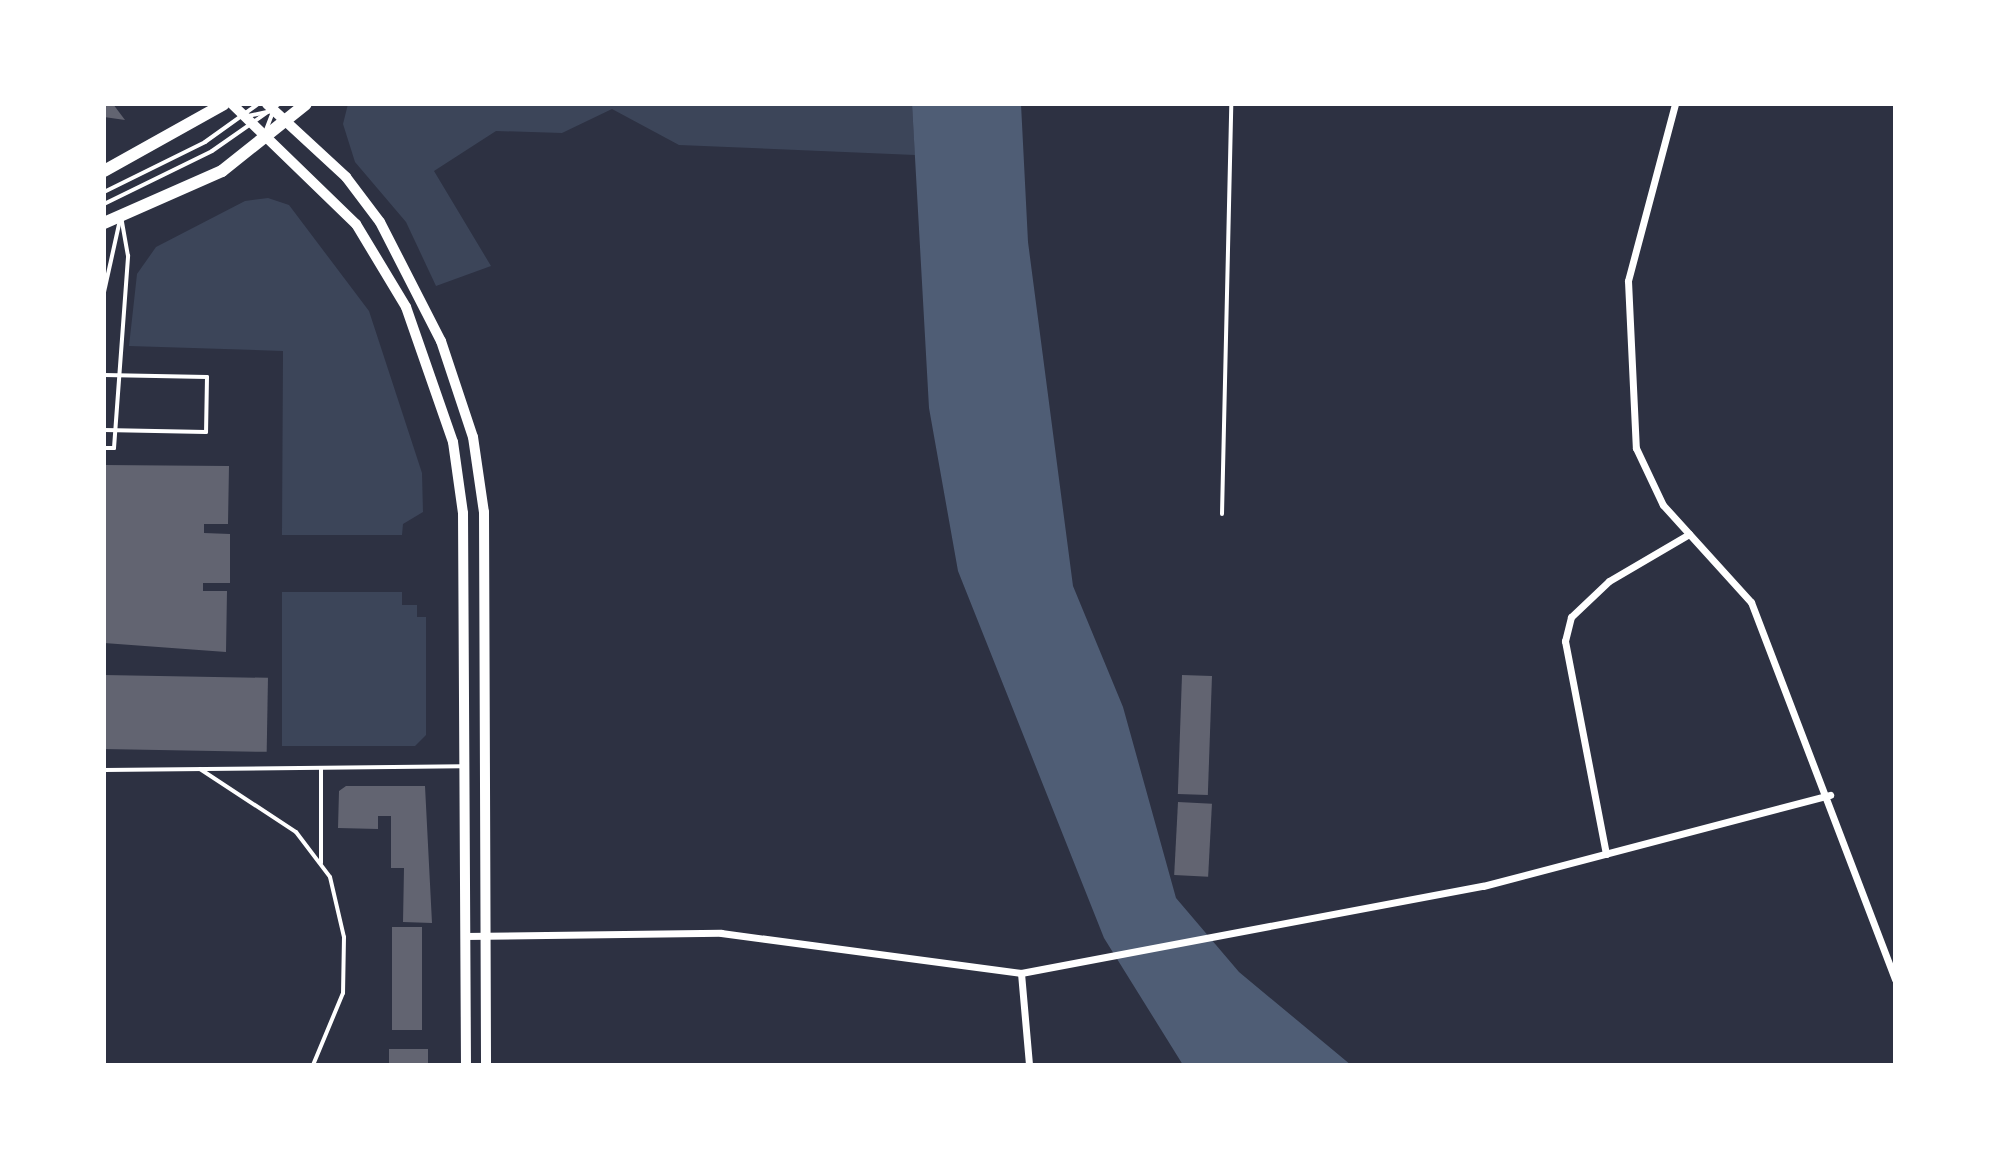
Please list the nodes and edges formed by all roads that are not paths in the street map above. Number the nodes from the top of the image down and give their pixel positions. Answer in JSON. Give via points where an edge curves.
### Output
{"nodes":[{"id":1,"x":224,"y":104,"type":"edge"},
{"id":2,"x":232,"y":104,"type":"edge"},
{"id":3,"x":258,"y":104,"type":"edge"},
{"id":4,"x":306,"y":104,"type":"edge"},
{"id":5,"x":1231,"y":104,"type":"edge"},
{"id":6,"x":1675,"y":104,"type":"edge"},
{"id":7,"x":273,"y":106,"type":"edge"},
{"id":8,"x":243,"y":117,"type":"junction"},
{"id":9,"x":284,"y":123,"type":"junction"},
{"id":10,"x":252,"y":126,"type":"junction"},
{"id":11,"x":263,"y":138,"type":"junction"},
{"id":12,"x":104,"y":171,"type":"edge"},
{"id":13,"x":104,"y":192,"type":"edge"},
{"id":14,"x":104,"y":204,"type":"edge"},
{"id":15,"x":121,"y":218,"type":"junction"},
{"id":16,"x":104,"y":223,"type":"edge"},
{"id":17,"x":104,"y":292,"type":"edge"},
{"id":18,"x":104,"y":375,"type":"edge"},
{"id":19,"x":117,"y":375,"type":"junction"},
{"id":20,"x":104,"y":430,"type":"edge"},
{"id":21,"x":115,"y":430,"type":"junction"},
{"id":22,"x":104,"y":448,"type":"edge"},
{"id":23,"x":1222,"y":514,"type":"dead end"},
{"id":24,"x":1689,"y":534,"type":"junction"},
{"id":25,"x":462,"y":766,"type":"junction"},
{"id":26,"x":321,"y":768,"type":"junction"},
{"id":27,"x":200,"y":769,"type":"junction"},
{"id":28,"x":104,"y":770,"type":"edge"},
{"id":29,"x":1830,"y":795,"type":"junction"},
{"id":30,"x":1606,"y":854,"type":"junction"},
{"id":31,"x":321,"y":865,"type":"junction"},
{"id":32,"x":484,"y":934,"type":"junction"},
{"id":33,"x":464,"y":936,"type":"junction"},
{"id":34,"x":1021,"y":973,"type":"junction"},
{"id":35,"x":1895,"y":979,"type":"edge"},
{"id":36,"x":313,"y":1065,"type":"edge"},
{"id":37,"x":466,"y":1065,"type":"edge"},
{"id":38,"x":486,"y":1065,"type":"edge"},
{"id":39,"x":1029,"y":1065,"type":"edge"}],
"edges":[{"from":1,"to":12,"type":"main road"},
{"from":2,"to":8,"type":"main road"},
{"from":3,"to":8,"type":"lane"},
{"from":4,"to":9,"type":"main road"},
{"from":5,"to":23,"type":"lane"},
{"from":6,"to":24,"type":"street","via":[[1628,281],[1636,448],[1663,505]]},
{"from":7,"to":8,"type":"lane"},
{"from":7,"to":9,"type":"main road"},
{"from":7,"to":10,"type":"lane"},
{"from":7,"to":11,"type":"lane"},
{"from":8,"to":10,"type":"main road"},
{"from":8,"to":13,"type":"lane"},
{"from":9,"to":11,"type":"main road"},
{"from":9,"to":32,"type":"main road","via":[[346,177],[380,222],[441,341],[473,437],[484,512]]},
{"from":10,"to":11,"type":"main road"},
{"from":10,"to":14,"type":"lane"},
{"from":11,"to":15,"type":"main road","via":[[222,171]]},
{"from":11,"to":25,"type":"main road","via":[[356,224],[406,307],[453,442],[463,513]]},
{"from":15,"to":16,"type":"main road"},
{"from":15,"to":17,"type":"lane"},
{"from":15,"to":19,"type":"lane","via":[[128,256]]},
{"from":18,"to":19,"type":"lane"},
{"from":19,"to":21,"type":"lane"},
{"from":19,"to":21,"type":"lane","via":[[207,377],[206,432]]},
{"from":20,"to":21,"type":"lane"},
{"from":21,"to":22,"type":"lane","via":[[114,448]]},
{"from":24,"to":29,"type":"street","via":[[1751,602]]},
{"from":24,"to":30,"type":"street","via":[[1609,581],[1571,617],[1565,641]]},
{"from":25,"to":26,"type":"lane"},
{"from":25,"to":33,"type":"main road"},
{"from":26,"to":27,"type":"lane"},
{"from":26,"to":31,"type":"lane"},
{"from":27,"to":28,"type":"lane"},
{"from":27,"to":31,"type":"lane","via":[[296,832]]},
{"from":29,"to":30,"type":"street"},
{"from":29,"to":35,"type":"street"},
{"from":30,"to":34,"type":"street","via":[[1483,886]]},
{"from":31,"to":36,"type":"lane","via":[[344,937],[343,993]]},
{"from":32,"to":33,"type":"street"},
{"from":32,"to":34,"type":"street","via":[[721,933]]},
{"from":32,"to":38,"type":"main road"},
{"from":33,"to":37,"type":"main road"},
{"from":34,"to":39,"type":"street"}]}
